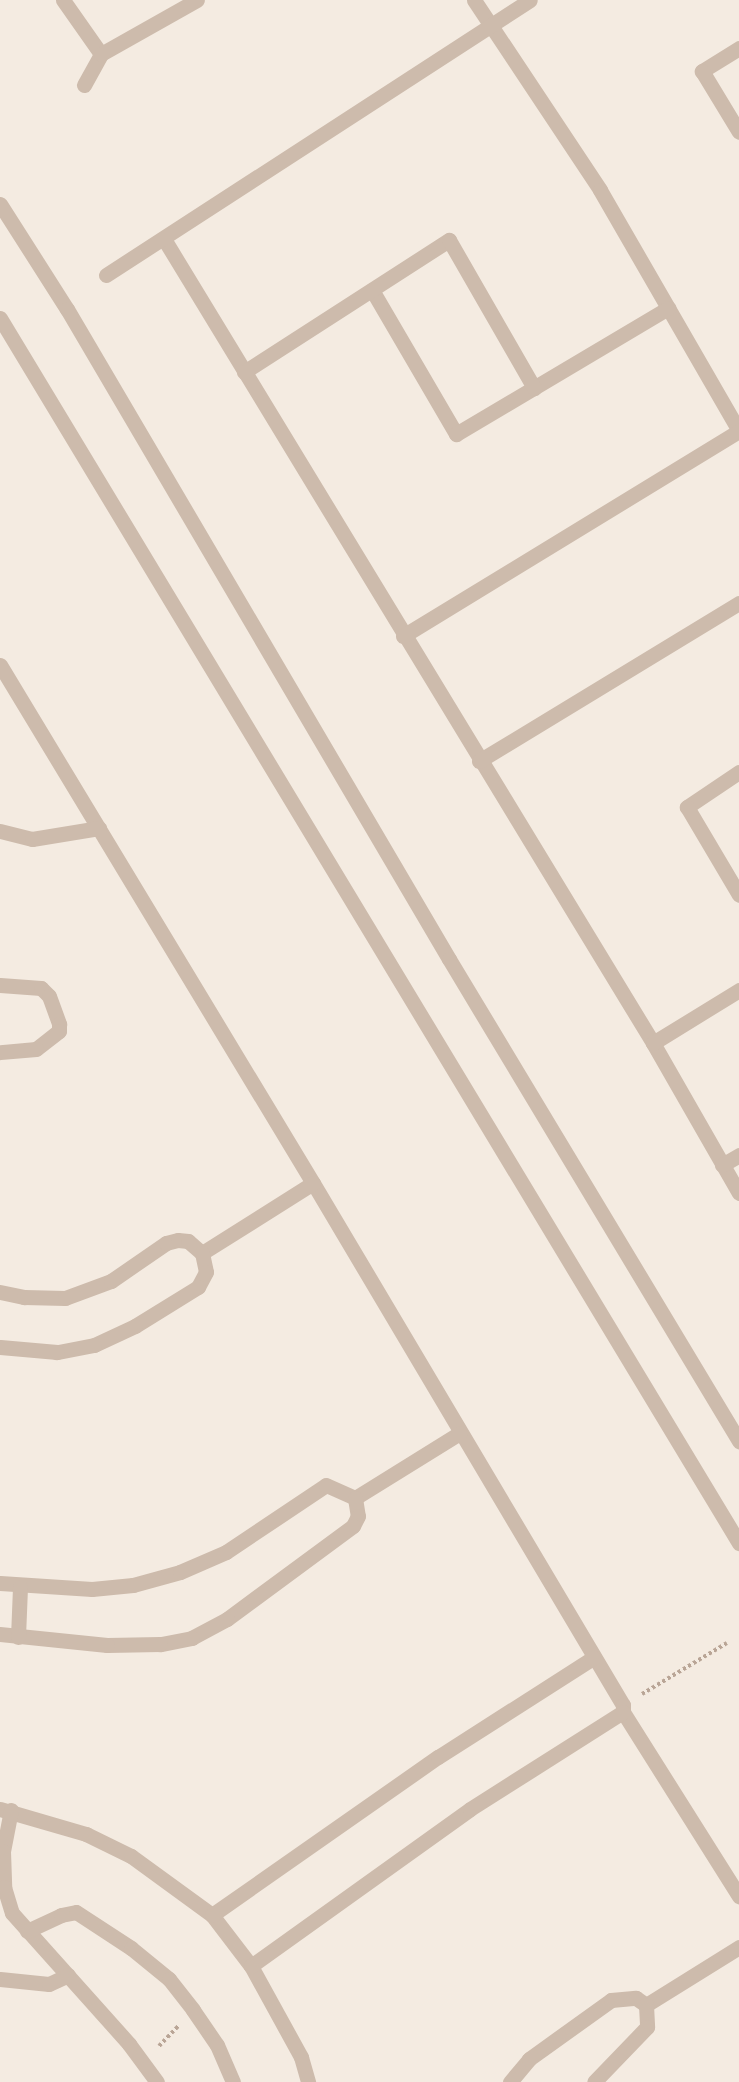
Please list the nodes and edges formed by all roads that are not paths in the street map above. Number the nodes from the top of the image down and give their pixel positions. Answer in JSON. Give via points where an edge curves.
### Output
{"nodes":[{"id":1,"x":63,"y":0,"type":"edge"},
{"id":2,"x":197,"y":0,"type":"edge"},
{"id":3,"x":474,"y":0,"type":"edge"},
{"id":4,"x":530,"y":0,"type":"edge"},
{"id":5,"x":491,"y":26,"type":"junction"},
{"id":6,"x":739,"y":48,"type":"edge"},
{"id":7,"x":101,"y":54,"type":"junction"},
{"id":8,"x":84,"y":85,"type":"dead end"},
{"id":9,"x":739,"y":132,"type":"edge"},
{"id":10,"x":0,"y":204,"type":"edge"},
{"id":11,"x":164,"y":239,"type":"junction"},
{"id":12,"x":106,"y":275,"type":"dead end"},
{"id":13,"x":372,"y":290,"type":"junction"},
{"id":14,"x":668,"y":308,"type":"junction"},
{"id":15,"x":0,"y":318,"type":"edge"},
{"id":16,"x":244,"y":372,"type":"junction"},
{"id":17,"x":534,"y":388,"type":"junction"},
{"id":18,"x":739,"y":431,"type":"edge"},
{"id":19,"x":739,"y":603,"type":"edge"},
{"id":20,"x":403,"y":636,"type":"junction"},
{"id":21,"x":0,"y":666,"type":"edge"},
{"id":22,"x":479,"y":762,"type":"junction"},
{"id":23,"x":739,"y":771,"type":"edge"},
{"id":24,"x":99,"y":828,"type":"junction"},
{"id":25,"x":0,"y":831,"type":"edge"},
{"id":26,"x":739,"y":895,"type":"edge"},
{"id":27,"x":0,"y":985,"type":"edge"},
{"id":28,"x":739,"y":990,"type":"edge"},
{"id":29,"x":652,"y":1042,"type":"junction"},
{"id":30,"x":0,"y":1052,"type":"edge"},
{"id":31,"x":739,"y":1155,"type":"edge"},
{"id":32,"x":722,"y":1165,"type":"junction"},
{"id":33,"x":314,"y":1183,"type":"junction"},
{"id":34,"x":739,"y":1192,"type":"edge"},
{"id":35,"x":202,"y":1254,"type":"junction"},
{"id":36,"x":0,"y":1292,"type":"edge"},
{"id":37,"x":0,"y":1347,"type":"edge"},
{"id":38,"x":460,"y":1433,"type":"junction"},
{"id":39,"x":739,"y":1441,"type":"edge"},
{"id":40,"x":354,"y":1498,"type":"junction"},
{"id":41,"x":739,"y":1543,"type":"edge"},
{"id":42,"x":0,"y":1583,"type":"edge"},
{"id":43,"x":20,"y":1587,"type":"junction"},
{"id":44,"x":0,"y":1634,"type":"edge"},
{"id":45,"x":18,"y":1637,"type":"junction"},
{"id":46,"x":592,"y":1658,"type":"junction"},
{"id":47,"x":623,"y":1708,"type":"junction"},
{"id":48,"x":6,"y":1810,"type":"edge"},
{"id":49,"x":739,"y":1896,"type":"edge"},
{"id":50,"x":212,"y":1915,"type":"junction"},
{"id":51,"x":27,"y":1931,"type":"junction"},
{"id":52,"x":739,"y":1947,"type":"edge"},
{"id":53,"x":251,"y":1966,"type":"junction"},
{"id":54,"x":68,"y":1976,"type":"junction"},
{"id":55,"x":0,"y":1978,"type":"edge"},
{"id":56,"x":646,"y":2006,"type":"junction"},
{"id":57,"x":157,"y":2082,"type":"edge"},
{"id":58,"x":232,"y":2082,"type":"edge"},
{"id":59,"x":308,"y":2082,"type":"edge"},
{"id":60,"x":510,"y":2082,"type":"edge"},
{"id":61,"x":594,"y":2082,"type":"edge"}],
"edges":[{"from":1,"to":7,"type":"street"},
{"from":2,"to":7,"type":"street"},
{"from":3,"to":5,"type":"street"},
{"from":4,"to":5,"type":"street"},
{"from":5,"to":11,"type":"street"},
{"from":5,"to":14,"type":"street","via":[[600,190]]},
{"from":6,"to":9,"type":"street","via":[[702,71]]},
{"from":7,"to":8,"type":"street"},
{"from":10,"to":39,"type":"street","via":[[67,309],[449,959]]},
{"from":11,"to":12,"type":"street"},
{"from":11,"to":16,"type":"street"},
{"from":13,"to":16,"type":"street"},
{"from":13,"to":17,"type":"street","via":[[456,434]]},
{"from":13,"to":17,"type":"street","via":[[449,240]]},
{"from":14,"to":17,"type":"street"},
{"from":14,"to":18,"type":"street"},
{"from":15,"to":41,"type":"street"},
{"from":16,"to":20,"type":"street"},
{"from":18,"to":20,"type":"street"},
{"from":19,"to":22,"type":"street"},
{"from":20,"to":22,"type":"street"},
{"from":21,"to":24,"type":"street"},
{"from":22,"to":29,"type":"street"},
{"from":23,"to":26,"type":"street","via":[[687,807]]},
{"from":24,"to":25,"type":"street","via":[[32,839]]},
{"from":24,"to":33,"type":"street"},
{"from":27,"to":30,"type":"street","via":[[41,988],[49,996],[59,1031],[36,1049]]},
{"from":28,"to":29,"type":"street"},
{"from":29,"to":32,"type":"street"},
{"from":31,"to":32,"type":"street"},
{"from":32,"to":34,"type":"street"},
{"from":33,"to":35,"type":"street"},
{"from":33,"to":38,"type":"street"},
{"from":35,"to":36,"type":"street","via":[[188,1241],[166,1243],[111,1281],[65,1298]]},
{"from":35,"to":37,"type":"street","via":[[206,1272],[198,1287],[135,1326],[94,1345],[57,1352]]},
{"from":38,"to":40,"type":"street"},
{"from":38,"to":46,"type":"street"},
{"from":40,"to":43,"type":"street","via":[[326,1485],[226,1552],[180,1572],[92,1589]]},
{"from":40,"to":45,"type":"street","via":[[358,1516],[353,1526],[227,1619],[192,1638],[160,1644],[107,1645]]},
{"from":42,"to":43,"type":"street"},
{"from":43,"to":45,"type":"street"},
{"from":44,"to":45,"type":"street"},
{"from":46,"to":47,"type":"street"},
{"from":46,"to":50,"type":"street","via":[[438,1757]]},
{"from":47,"to":49,"type":"street"},
{"from":47,"to":53,"type":"street","via":[[470,1809]]},
{"from":48,"to":50,"type":"street","via":[[86,1834],[131,1856]]},
{"from":48,"to":51,"type":"street","via":[[4,1887],[12,1913]]},
{"from":50,"to":53,"type":"street"},
{"from":51,"to":54,"type":"street"},
{"from":51,"to":58,"type":"street","via":[[76,1912],[131,1947],[169,1979],[194,2010],[217,2045]]},
{"from":52,"to":56,"type":"street"},
{"from":53,"to":59,"type":"street","via":[[301,2057]]},
{"from":54,"to":55,"type":"street","via":[[49,1984]]},
{"from":54,"to":57,"type":"street"},
{"from":56,"to":60,"type":"street","via":[[636,1998],[612,2000],[529,2059]]},
{"from":56,"to":61,"type":"street","via":[[649,2019],[642,2035]]}]}
